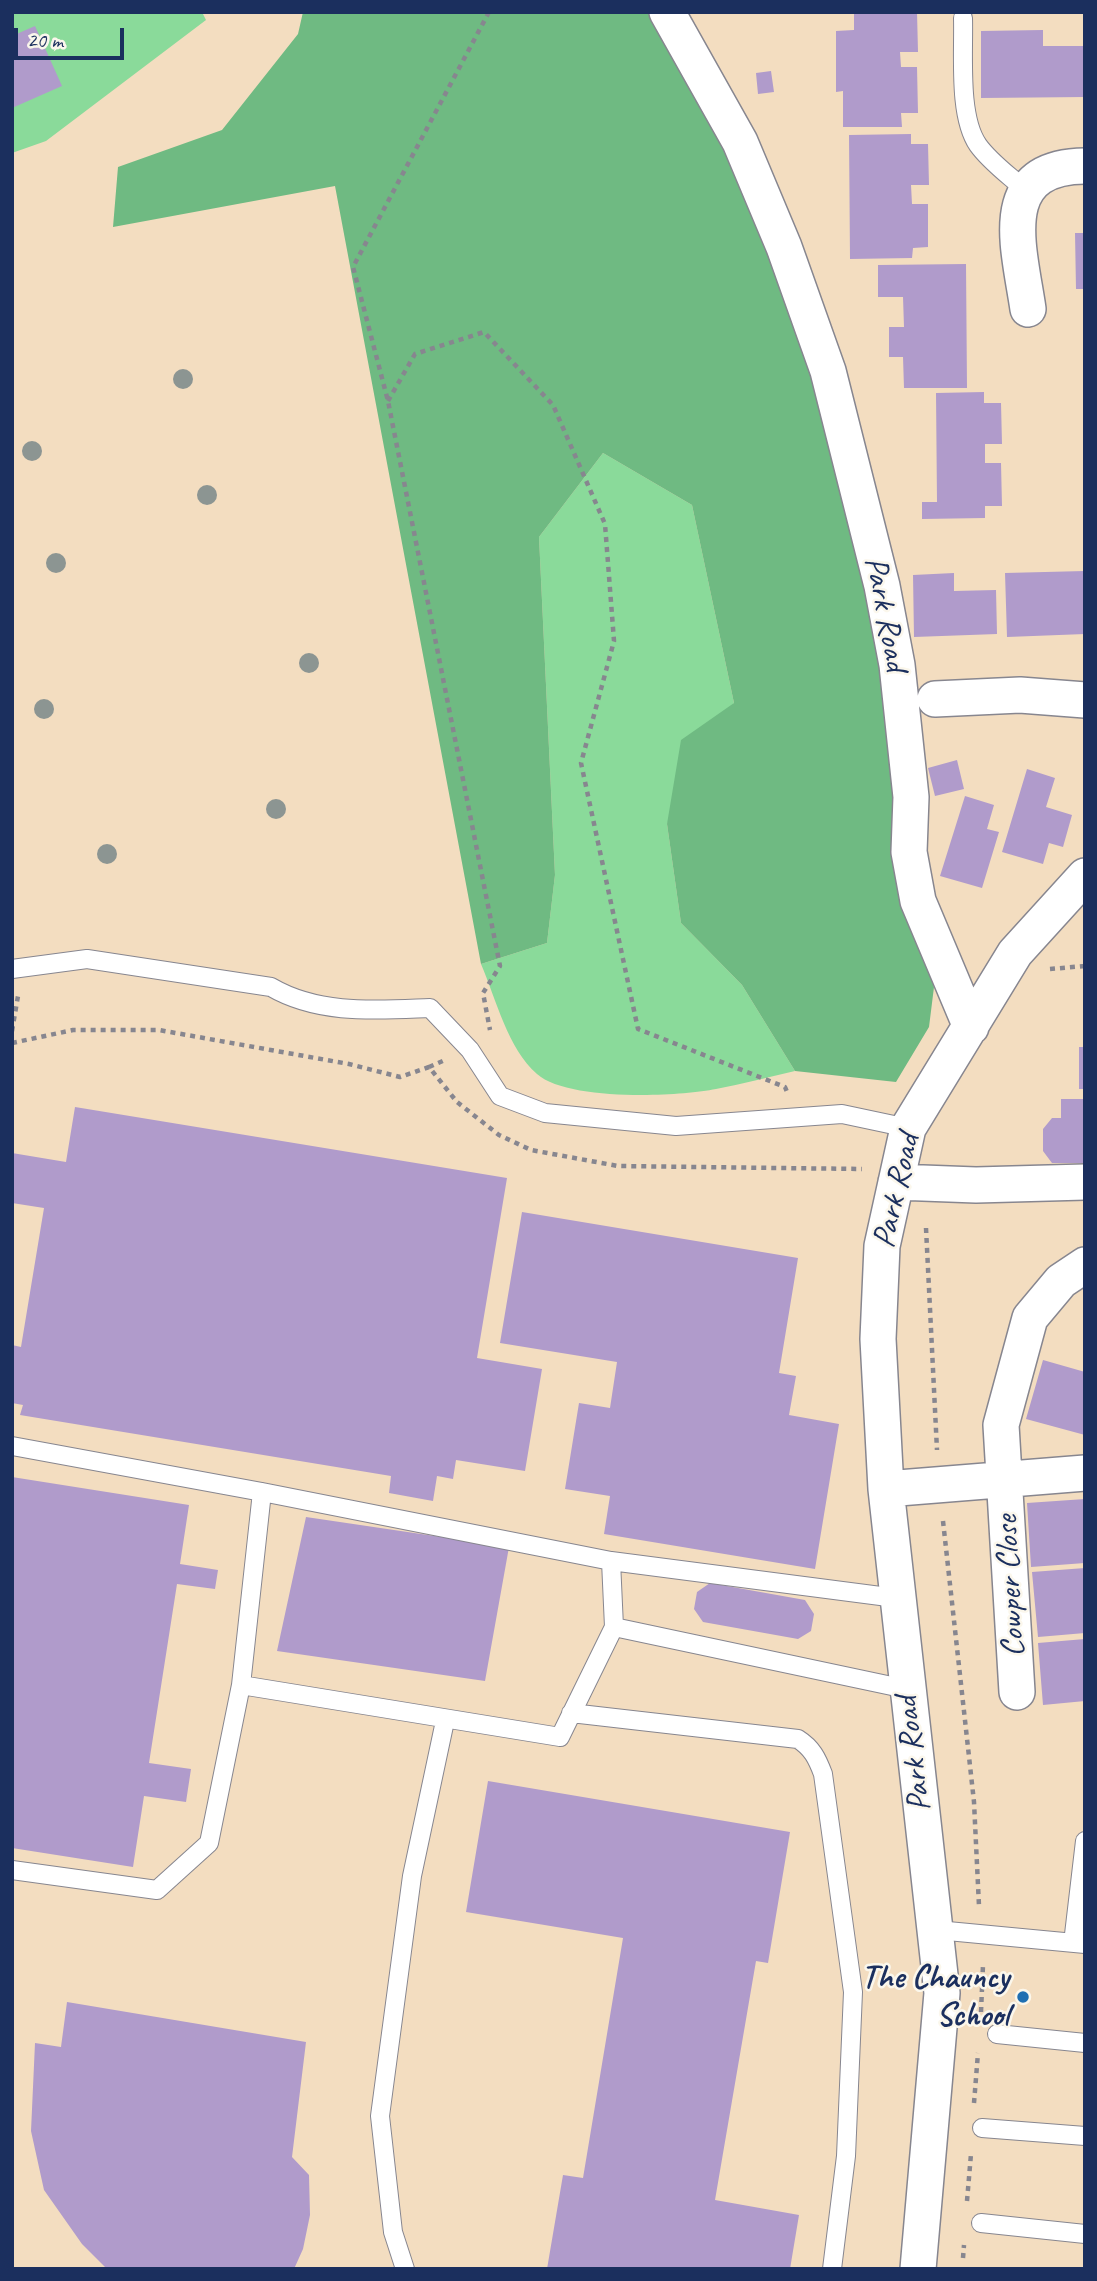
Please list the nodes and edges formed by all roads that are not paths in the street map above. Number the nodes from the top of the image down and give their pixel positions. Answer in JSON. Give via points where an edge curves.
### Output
{"nodes":[{"id":1,"x":667,"y":12,"type":"edge"},
{"id":2,"x":963,"y":18,"type":"dead end"},
{"id":3,"x":1085,"y":166,"type":"edge"},
{"id":4,"x":1025,"y":190,"type":"junction"},
{"id":5,"x":1028,"y":309,"type":"dead end"},
{"id":6,"x":935,"y":699,"type":"dead end"},
{"id":7,"x":1085,"y":700,"type":"edge"},
{"id":8,"x":1079,"y":894,"type":"edge"},
{"id":9,"x":12,"y":969,"type":"edge"},
{"id":10,"x":971,"y":1027,"type":"junction"},
{"id":11,"x":908,"y":1128,"type":"junction"},
{"id":12,"x":908,"y":1178,"type":"junction"},
{"id":13,"x":1085,"y":1182,"type":"edge"},
{"id":14,"x":1085,"y":1265,"type":"edge"},
{"id":15,"x":12,"y":1446,"type":"edge"},
{"id":16,"x":1085,"y":1473,"type":"edge"},
{"id":17,"x":1005,"y":1480,"type":"junction"},
{"id":18,"x":886,"y":1489,"type":"junction"},
{"id":19,"x":262,"y":1492,"type":"junction"},
{"id":20,"x":611,"y":1561,"type":"junction"},
{"id":21,"x":896,"y":1598,"type":"junction"},
{"id":22,"x":614,"y":1627,"type":"junction"},
{"id":23,"x":241,"y":1685,"type":"junction"},
{"id":24,"x":906,"y":1689,"type":"junction"},
{"id":25,"x":1017,"y":1692,"type":"dead end"},
{"id":26,"x":571,"y":1713,"type":"junction"},
{"id":27,"x":445,"y":1721,"type":"junction"},
{"id":28,"x":1085,"y":1841,"type":"edge"},
{"id":29,"x":12,"y":1870,"type":"edge"},
{"id":30,"x":937,"y":1930,"type":"junction"},
{"id":31,"x":1079,"y":1944,"type":"edge"},
{"id":32,"x":997,"y":2034,"type":"dead end"},
{"id":33,"x":1085,"y":2043,"type":"edge"},
{"id":34,"x":982,"y":2128,"type":"dead end"},
{"id":35,"x":1085,"y":2136,"type":"edge"},
{"id":36,"x":981,"y":2223,"type":"dead end"},
{"id":37,"x":1085,"y":2234,"type":"edge"},
{"id":38,"x":405,"y":2269,"type":"edge"},
{"id":39,"x":832,"y":2269,"type":"edge"},
{"id":40,"x":918,"y":2269,"type":"edge"}],
"edges":[{"from":1,"to":10,"type":"street","name":"Park Road","via":[[740,142],[784,247],[828,372],[882,586],[897,665],[911,797],[909,852],[918,901]]},
{"from":2,"to":4,"type":"lane","via":[[965,106],[972,133],[979,146]]},
{"from":3,"to":4,"type":"street","via":[[1055,168],[1038,176]]},
{"from":4,"to":5,"type":"street","via":[[1017,228]]},
{"from":6,"to":7,"type":"street","via":[[1020,695]]},
{"from":8,"to":10,"type":"street","via":[[1015,953]]},
{"from":9,"to":11,"type":"lane","via":[[87,959],[271,987],[290,998],[357,1011],[430,1008],[470,1050],[500,1096],[545,1113],[676,1126],[842,1114]]},
{"from":10,"to":11,"type":"street","name":"Park Road"},
{"from":11,"to":12,"type":"street","name":"Park Road"},
{"from":12,"to":13,"type":"street"},
{"from":12,"to":18,"type":"street","name":"Park Road","via":[[882,1246],[878,1339]]},
{"from":14,"to":17,"type":"street","name":"Cowper Close","via":[[1061,1281],[1030,1318],[1001,1425]]},
{"from":15,"to":19,"type":"lane"},
{"from":16,"to":17,"type":"street","name":"Cowper Close"},
{"from":17,"to":18,"type":"street","name":"Cowper Close"},
{"from":17,"to":25,"type":"street","name":"Cowper Close"},
{"from":18,"to":21,"type":"street","name":"Park Road"},
{"from":19,"to":20,"type":"lane"},
{"from":19,"to":23,"type":"lane"},
{"from":20,"to":21,"type":"lane"},
{"from":20,"to":22,"type":"lane"},
{"from":21,"to":24,"type":"street","name":"Park Road"},
{"from":22,"to":24,"type":"lane"},
{"from":22,"to":26,"type":"lane"},
{"from":23,"to":27,"type":"lane"},
{"from":23,"to":29,"type":"lane","via":[[209,1843],[157,1890]]},
{"from":24,"to":30,"type":"street","name":"Park Road"},
{"from":26,"to":27,"type":"lane","via":[[560,1737]]},
{"from":26,"to":39,"type":"lane","via":[[798,1739],[810,1746],[817,1758],[853,1992],[846,2156]]},
{"from":27,"to":38,"type":"lane","via":[[412,1876],[380,2116],[393,2232]]},
{"from":28,"to":31,"type":"lane"},
{"from":30,"to":31,"type":"lane"},
{"from":30,"to":40,"type":"street","name":"Park Road","via":[[942,1993]]},
{"from":32,"to":33,"type":"lane"},
{"from":34,"to":35,"type":"lane"},
{"from":36,"to":37,"type":"lane"}]}
